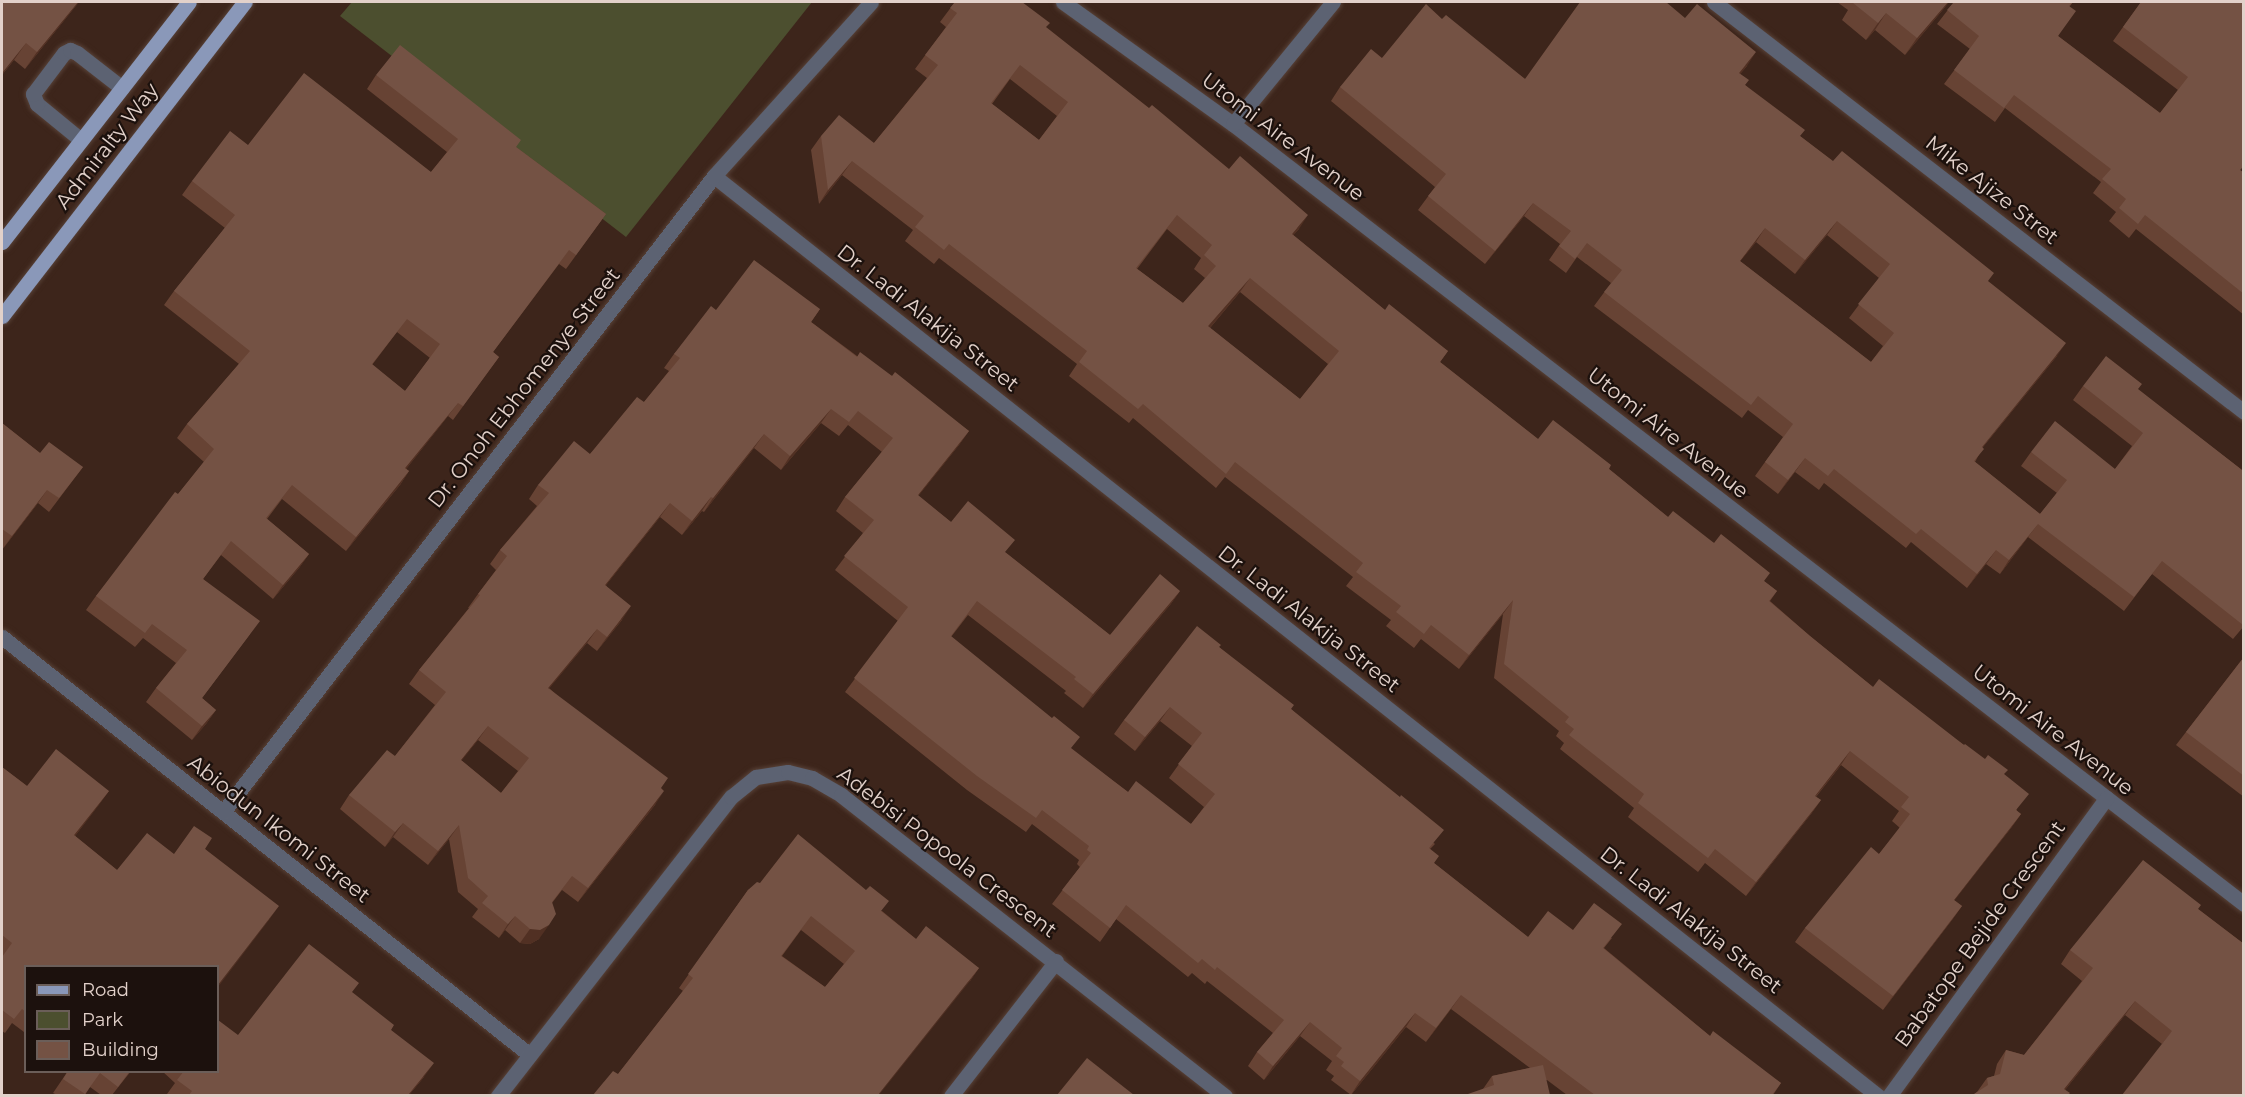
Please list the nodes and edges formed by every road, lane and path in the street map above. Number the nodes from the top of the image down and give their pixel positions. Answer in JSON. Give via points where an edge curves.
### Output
{"nodes":[{"id":1,"x":189,"y":2,"type":"edge"},
{"id":2,"x":245,"y":2,"type":"edge"},
{"id":3,"x":871,"y":2,"type":"edge"},
{"id":4,"x":1063,"y":2,"type":"edge"},
{"id":5,"x":1333,"y":2,"type":"edge"},
{"id":6,"x":1714,"y":2,"type":"edge"},
{"id":7,"x":122,"y":88,"type":"junction"},
{"id":8,"x":1233,"y":124,"type":"junction"},
{"id":9,"x":81,"y":140,"type":"junction"},
{"id":10,"x":714,"y":176,"type":"junction"},
{"id":11,"x":2,"y":242,"type":"edge"},
{"id":12,"x":2,"y":316,"type":"edge"},
{"id":13,"x":2244,"y":412,"type":"edge"},
{"id":14,"x":2,"y":637,"type":"edge"},
{"id":15,"x":2106,"y":798,"type":"junction"},
{"id":16,"x":223,"y":812,"type":"junction"},
{"id":17,"x":2244,"y":904,"type":"edge"},
{"id":18,"x":1056,"y":961,"type":"junction"},
{"id":19,"x":530,"y":1055,"type":"junction"},
{"id":20,"x":498,"y":1095,"type":"edge"},
{"id":21,"x":951,"y":1095,"type":"edge"},
{"id":22,"x":1225,"y":1095,"type":"edge"},
{"id":23,"x":1878,"y":1095,"type":"edge"},
{"id":24,"x":1889,"y":1095,"type":"edge"}],
"edges":[{"from":1,"to":7,"type":"main road","name":"Admiralty Way"},
{"from":2,"to":12,"type":"main road","name":"Admiralty Way"},
{"from":3,"to":10,"type":"street","name":"Dr. Onoh Ebhomenye Street"},
{"from":4,"to":8,"type":"street","name":"Utomi Aire Avenue"},
{"from":5,"to":8,"type":"street"},
{"from":6,"to":13,"type":"street","name":"Mike Ajize Stret"},
{"from":7,"to":9,"type":"main road","name":"Admiralty Way"},
{"from":7,"to":9,"type":"street","via":[[77,52],[64,53],[33,94],[37,104]]},
{"from":8,"to":15,"type":"street","name":"Utomi Aire Avenue"},
{"from":9,"to":11,"type":"main road","name":"Admiralty Way"},
{"from":10,"to":16,"type":"street","name":"Dr. Onoh Ebhomenye Street"},
{"from":10,"to":23,"type":"street","name":"Dr. Ladi Alakija Street"},
{"from":14,"to":16,"type":"street","name":"Abiodun Ikomi Street"},
{"from":15,"to":17,"type":"street","name":"Utomi Aire Avenue"},
{"from":15,"to":24,"type":"street","name":"Babatope Bejide Crescent"},
{"from":16,"to":19,"type":"street","name":"Abiodun Ikomi Street"},
{"from":18,"to":19,"type":"street","name":"Adebisi Popoola Crescent","via":[[841,795],[812,778],[788,771],[756,777],[731,797]]},
{"from":18,"to":21,"type":"street"},
{"from":18,"to":22,"type":"street","name":"Adebisi Popoola Crescent"},
{"from":19,"to":20,"type":"street","name":"Adebisi Popoola Crescent"}]}
